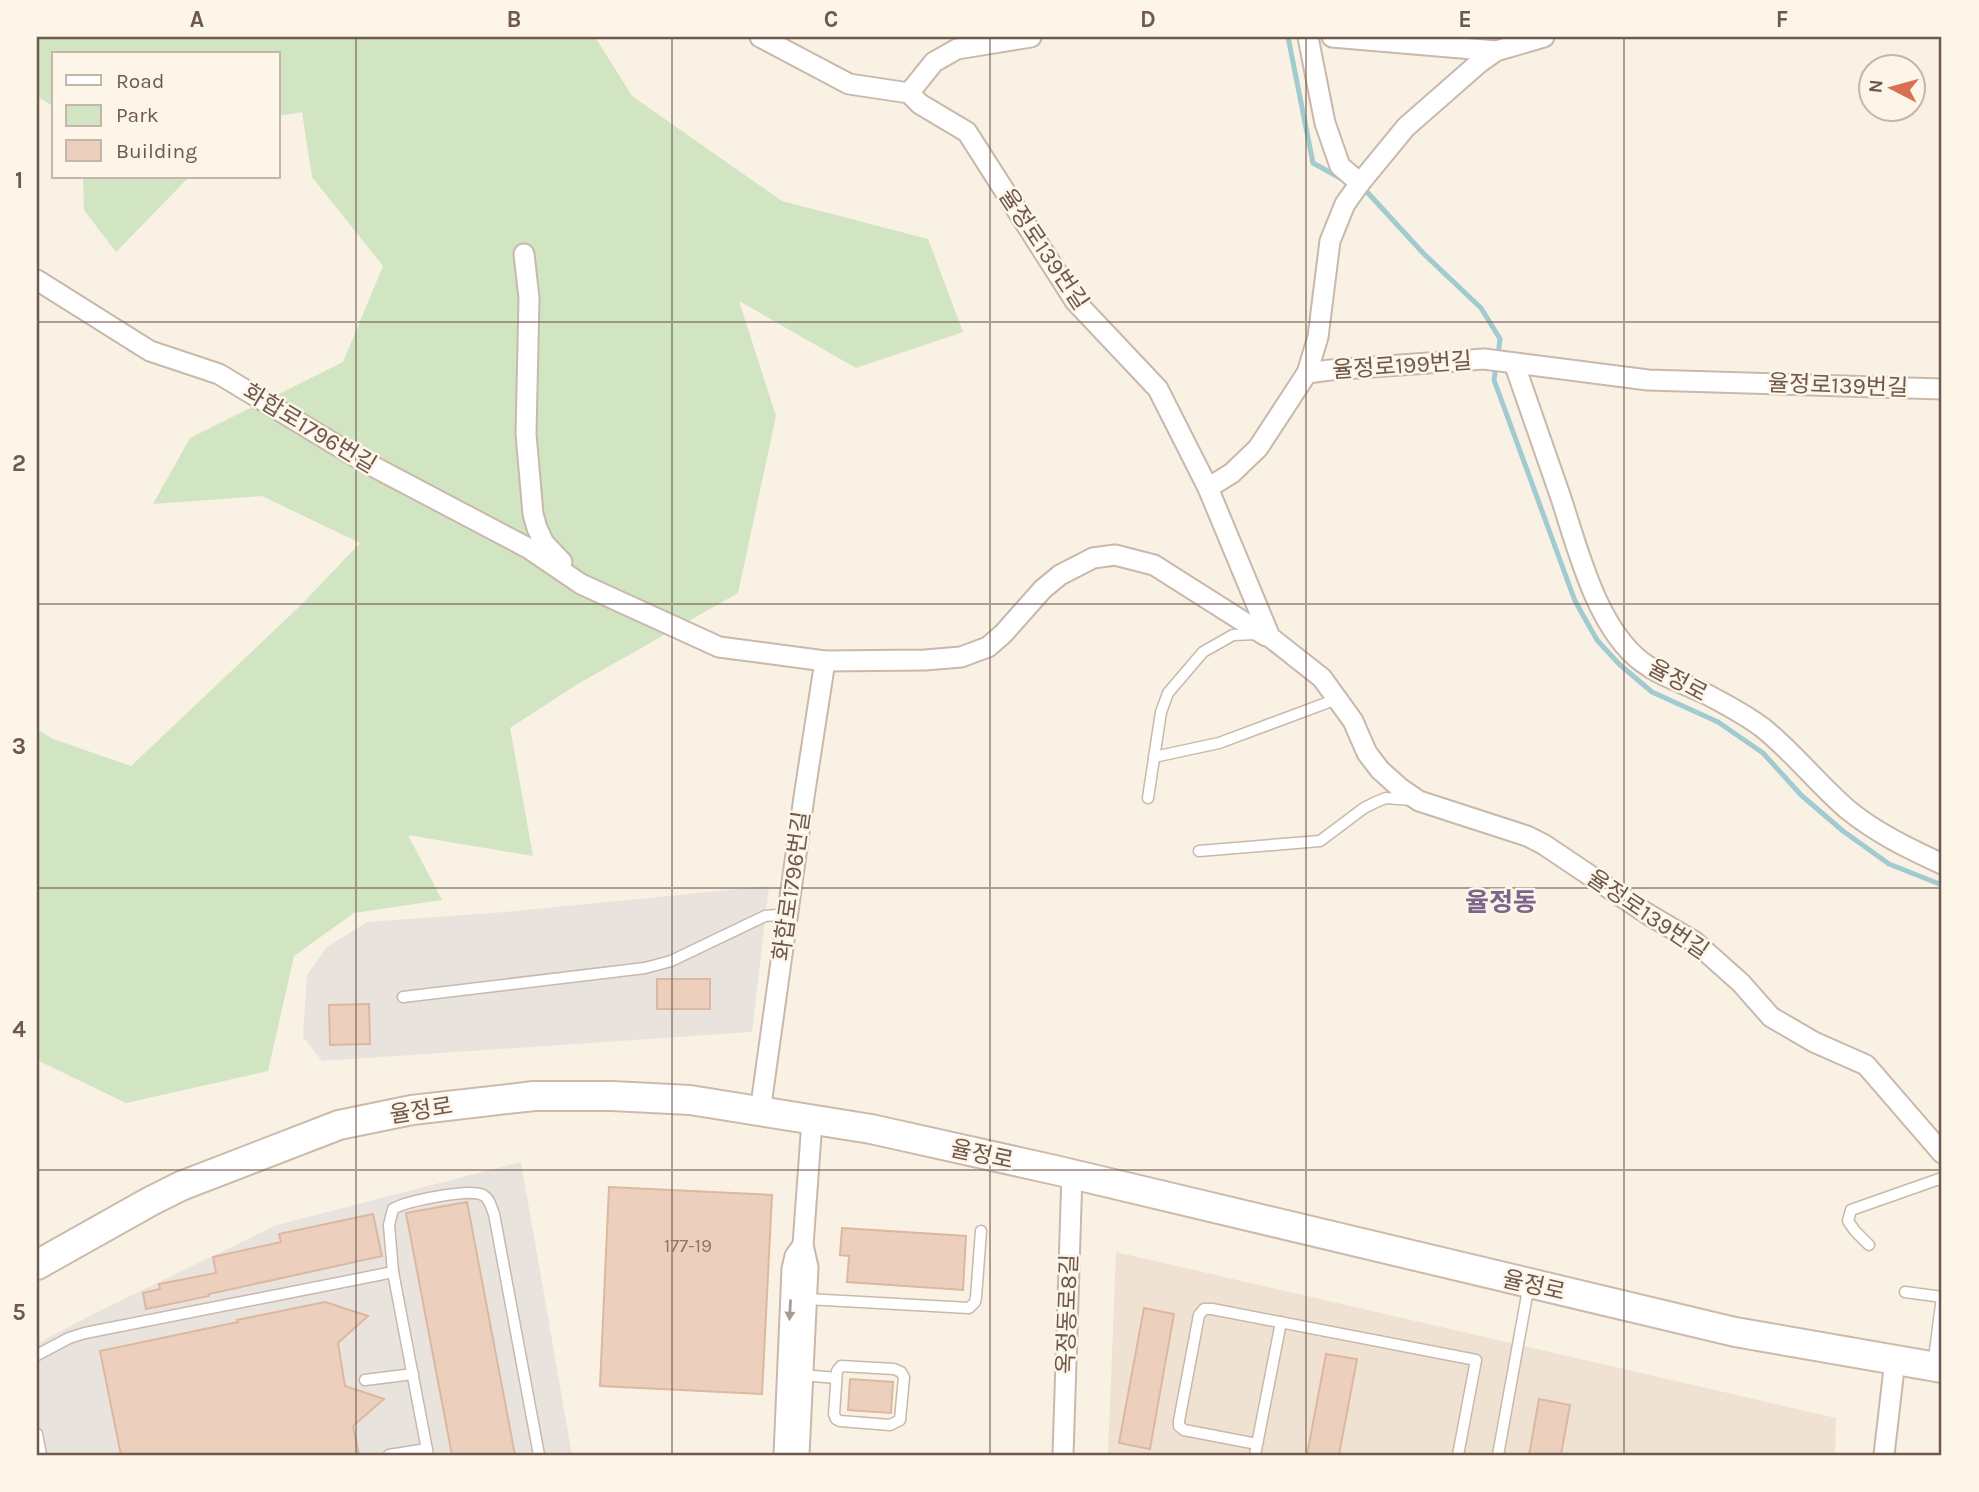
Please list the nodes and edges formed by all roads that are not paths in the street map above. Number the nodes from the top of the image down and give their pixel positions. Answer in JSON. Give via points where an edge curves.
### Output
{"nodes":[{"id":1,"x":760,"y":37,"type":"edge"},
{"id":2,"x":1031,"y":37,"type":"edge"},
{"id":3,"x":1308,"y":37,"type":"edge"},
{"id":4,"x":1332,"y":37,"type":"edge"},
{"id":5,"x":1544,"y":37,"type":"edge"},
{"id":6,"x":1496,"y":51,"type":"junction"},
{"id":7,"x":909,"y":93,"type":"junction"},
{"id":8,"x":1360,"y":183,"type":"junction"},
{"id":9,"x":524,"y":254,"type":"dead end"},
{"id":10,"x":37,"y":279,"type":"edge"},
{"id":11,"x":1484,"y":359,"type":"joint"},
{"id":12,"x":1512,"y":363,"type":"junction"},
{"id":13,"x":1307,"y":373,"type":"junction"},
{"id":14,"x":1942,"y":389,"type":"edge"},
{"id":15,"x":1208,"y":488,"type":"junction"},
{"id":16,"x":581,"y":584,"type":"junction"},
{"id":17,"x":1269,"y":637,"type":"junction"},
{"id":18,"x":825,"y":660,"type":"junction"},
{"id":19,"x":1338,"y":699,"type":"junction"},
{"id":20,"x":1154,"y":757,"type":"junction"},
{"id":21,"x":1148,"y":798,"type":"dead end"},
{"id":22,"x":1419,"y":801,"type":"junction"},
{"id":23,"x":1199,"y":851,"type":"dead end"},
{"id":24,"x":1942,"y":864,"type":"edge"},
{"id":25,"x":788,"y":914,"type":"junction"},
{"id":26,"x":403,"y":997,"type":"dead end"},
{"id":27,"x":761,"y":1112,"type":"junction"},
{"id":28,"x":812,"y":1121,"type":"junction"},
{"id":29,"x":1942,"y":1153,"type":"edge"},
{"id":30,"x":1072,"y":1174,"type":"junction"},
{"id":31,"x":1942,"y":1178,"type":"edge"},
{"id":32,"x":981,"y":1231,"type":"dead end"},
{"id":33,"x":803,"y":1245,"type":"junction"},
{"id":34,"x":1869,"y":1245,"type":"dead end"},
{"id":35,"x":37,"y":1265,"type":"edge"},
{"id":36,"x":393,"y":1272,"type":"junction"},
{"id":37,"x":1529,"y":1284,"type":"junction"},
{"id":38,"x":1905,"y":1292,"type":"dead end"},
{"id":39,"x":1942,"y":1297,"type":"edge"},
{"id":40,"x":807,"y":1299,"type":"junction"},
{"id":41,"x":1281,"y":1322,"type":"junction"},
{"id":42,"x":37,"y":1355,"type":"edge"},
{"id":43,"x":1895,"y":1360,"type":"junction"},
{"id":44,"x":1938,"y":1367,"type":"edge"},
{"id":45,"x":413,"y":1374,"type":"junction"},
{"id":46,"x":803,"y":1375,"type":"junction"},
{"id":47,"x":836,"y":1378,"type":"junction"},
{"id":48,"x":365,"y":1380,"type":"dead end"},
{"id":49,"x":37,"y":1434,"type":"edge"},
{"id":50,"x":1256,"y":1450,"type":"edge"},
{"id":51,"x":428,"y":1452,"type":"edge"},
{"id":52,"x":41,"y":1455,"type":"edge"},
{"id":53,"x":390,"y":1455,"type":"edge"},
{"id":54,"x":539,"y":1455,"type":"edge"},
{"id":55,"x":784,"y":1455,"type":"edge"},
{"id":56,"x":799,"y":1455,"type":"edge"},
{"id":57,"x":1063,"y":1455,"type":"edge"},
{"id":58,"x":1458,"y":1455,"type":"edge"},
{"id":59,"x":1497,"y":1455,"type":"edge"},
{"id":60,"x":1884,"y":1455,"type":"edge"}],
"edges":[{"from":1,"to":7,"type":"street","name":"율정로139번길","via":[[849,83]]},
{"from":2,"to":7,"type":"street","via":[[957,49],[934,62]]},
{"from":3,"to":8,"type":"street","via":[[1332,145],[1340,166]]},
{"from":4,"to":6,"type":"street"},
{"from":5,"to":6,"type":"street"},
{"from":6,"to":8,"type":"street","via":[[1406,127]]},
{"from":7,"to":15,"type":"street","name":"율정로139번길","via":[[967,132],[1075,301],[1157,389]]},
{"from":8,"to":13,"type":"street","via":[[1345,204],[1330,241],[1318,337]]},
{"from":9,"to":16,"type":"street","name":"화합로1796번길","via":[[528,298],[526,433],[533,514],[544,543]]},
{"from":10,"to":16,"type":"street","name":"화합로1796번길","via":[[150,351],[219,374],[361,460],[528,548]]},
{"from":11,"to":12,"type":"street","name":"율정로139번길"},
{"from":11,"to":13,"type":"street","name":"율정로199번길"},
{"from":12,"to":14,"type":"street","name":"율정로139번길","via":[[1648,380]]},
{"from":12,"to":24,"type":"street","name":"율정로","via":[[1591,587],[1626,646],[1659,673],[1709,695],[1761,726],[1872,828]]},
{"from":13,"to":15,"type":"street","name":"율정로199번길","via":[[1258,448]]},
{"from":15,"to":17,"type":"street","name":"율정로139번길"},
{"from":16,"to":18,"type":"street","name":"화합로1796번길","via":[[719,647]]},
{"from":17,"to":18,"type":"street","name":"화합로1796번길","via":[[1154,565],[1115,555],[1093,558],[1060,575],[1003,635],[988,647],[961,657]]},
{"from":17,"to":19,"type":"street","name":"율정로139번길","via":[[1322,678]]},
{"from":17,"to":20,"type":"lane","via":[[1233,635],[1195,660],[1164,700]]},
{"from":18,"to":25,"type":"street","name":"화합로1796번길"},
{"from":19,"to":20,"type":"lane","via":[[1219,743]]},
{"from":19,"to":22,"type":"street","name":"율정로139번길","via":[[1380,771]]},
{"from":20,"to":21,"type":"lane"},
{"from":22,"to":23,"type":"lane","name":"율정로139번길","via":[[1386,798],[1376,802],[1320,841]]},
{"from":22,"to":29,"type":"street","name":"율정로139번길","via":[[1544,844],[1695,942],[1771,1017],[1866,1065]]},
{"from":25,"to":26,"type":"lane","via":[[765,916],[671,961],[645,968]]},
{"from":25,"to":27,"type":"street","name":"화합로1796번길"},
{"from":27,"to":28,"type":"main road","name":"율정로"},
{"from":27,"to":35,"type":"main road","name":"율정로","via":[[690,1100],[534,1096],[412,1110],[340,1125],[181,1186]]},
{"from":28,"to":30,"type":"main road","name":"율정로","via":[[871,1129]]},
{"from":28,"to":33,"type":"street"},
{"from":30,"to":37,"type":"main road","name":"율정로"},
{"from":30,"to":57,"type":"street","name":"옥정동로8길"},
{"from":31,"to":34,"type":"lane","via":[[1852,1210],[1849,1221]]},
{"from":32,"to":40,"type":"lane","via":[[976,1297],[969,1308]]},
{"from":33,"to":40,"type":"street"},
{"from":33,"to":55,"type":"street","one_way":true,"via":[[792,1265]]},
{"from":36,"to":42,"type":"lane","via":[[85,1333]]},
{"from":36,"to":45,"type":"lane"},
{"from":36,"to":54,"type":"lane","via":[[389,1225],[393,1209],[464,1193],[485,1196],[494,1214]]},
{"from":37,"to":43,"type":"main road","name":"율정로","via":[[1735,1332]]},
{"from":37,"to":59,"type":"lane"},
{"from":38,"to":39,"type":"lane"},
{"from":39,"to":44,"type":"lane"},
{"from":40,"to":46,"type":"street"},
{"from":41,"to":50,"type":"lane"},
{"from":41,"to":50,"type":"lane","via":[[1207,1308],[1201,1311],[1178,1421],[1184,1430]]},
{"from":41,"to":58,"type":"lane","via":[[1476,1360]]},
{"from":43,"to":44,"type":"main road","name":"율정로"},
{"from":43,"to":60,"type":"street"},
{"from":45,"to":48,"type":"lane"},
{"from":45,"to":51,"type":"lane"},
{"from":46,"to":47,"type":"lane"},
{"from":46,"to":56,"type":"street"},
{"from":47,"to":47,"type":"lane","via":[[834,1414],[838,1420],[890,1425],[900,1420],[901,1372],[841,1366]]},
{"from":49,"to":52,"type":"lane"},
{"from":51,"to":53,"type":"lane"}]}
